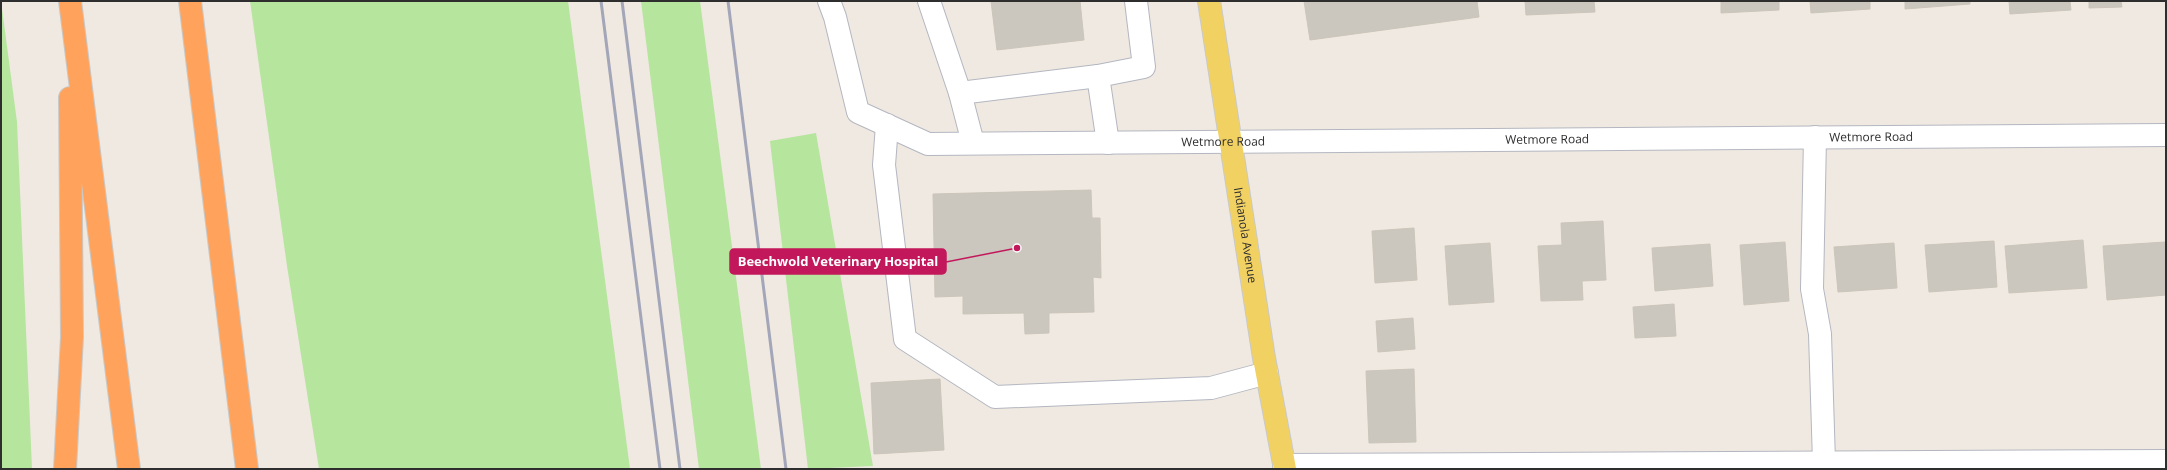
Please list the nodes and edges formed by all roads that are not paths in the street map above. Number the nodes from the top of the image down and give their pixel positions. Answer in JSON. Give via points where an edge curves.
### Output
{"nodes":[{"id":1,"x":70,"y":1,"type":"edge"},
{"id":2,"x":190,"y":1,"type":"edge"},
{"id":3,"x":830,"y":1,"type":"edge"},
{"id":4,"x":929,"y":1,"type":"edge"},
{"id":5,"x":1136,"y":1,"type":"edge"},
{"id":6,"x":1209,"y":1,"type":"edge"},
{"id":7,"x":1098,"y":76,"type":"junction"},
{"id":8,"x":960,"y":92,"type":"junction"},
{"id":9,"x":887,"y":125,"type":"junction"},
{"id":10,"x":2166,"y":135,"type":"edge"},
{"id":11,"x":1815,"y":137,"type":"junction"},
{"id":12,"x":1232,"y":142,"type":"junction"},
{"id":13,"x":973,"y":143,"type":"junction"},
{"id":14,"x":1108,"y":143,"type":"junction"},
{"id":15,"x":233,"y":360,"type":"junction"},
{"id":16,"x":1267,"y":374,"type":"junction"},
{"id":17,"x":2166,"y":460,"type":"edge"},
{"id":18,"x":1824,"y":462,"type":"junction"},
{"id":19,"x":1284,"y":467,"type":"edge"},
{"id":20,"x":65,"y":469,"type":"edge"},
{"id":21,"x":129,"y":469,"type":"edge"},
{"id":22,"x":247,"y":469,"type":"edge"},
{"id":23,"x":261,"y":469,"type":"edge"}],
"edges":[{"from":1,"to":20,"type":"highway","via":[[72,337]]},
{"from":1,"to":21,"type":"highway"},
{"from":2,"to":15,"type":"highway"},
{"from":3,"to":9,"type":"street","via":[[858,112]]},
{"from":4,"to":8,"type":"street"},
{"from":5,"to":7,"type":"street","via":[[1144,67]]},
{"from":6,"to":12,"type":"main road","name":"Indianola Avenue"},
{"from":7,"to":8,"type":"street"},
{"from":7,"to":14,"type":"street"},
{"from":8,"to":13,"type":"street"},
{"from":9,"to":13,"type":"street","name":"Wetmore Road","via":[[928,144]]},
{"from":9,"to":16,"type":"street","via":[[884,165],[905,340],[995,397],[1211,388]]},
{"from":10,"to":11,"type":"street","name":"Wetmore Road"},
{"from":11,"to":12,"type":"street","name":"Wetmore Road"},
{"from":11,"to":18,"type":"street","via":[[1812,289],[1820,334]]},
{"from":12,"to":14,"type":"street","name":"Wetmore Road"},
{"from":12,"to":16,"type":"main road","name":"Indianola Avenue"},
{"from":13,"to":14,"type":"street","name":"Wetmore Road"},
{"from":15,"to":22,"type":"highway"},
{"from":15,"to":23,"type":"highway"},
{"from":16,"to":19,"type":"main road","name":"Indianola Avenue"},
{"from":17,"to":18,"type":"street"},
{"from":18,"to":19,"type":"street"}]}
